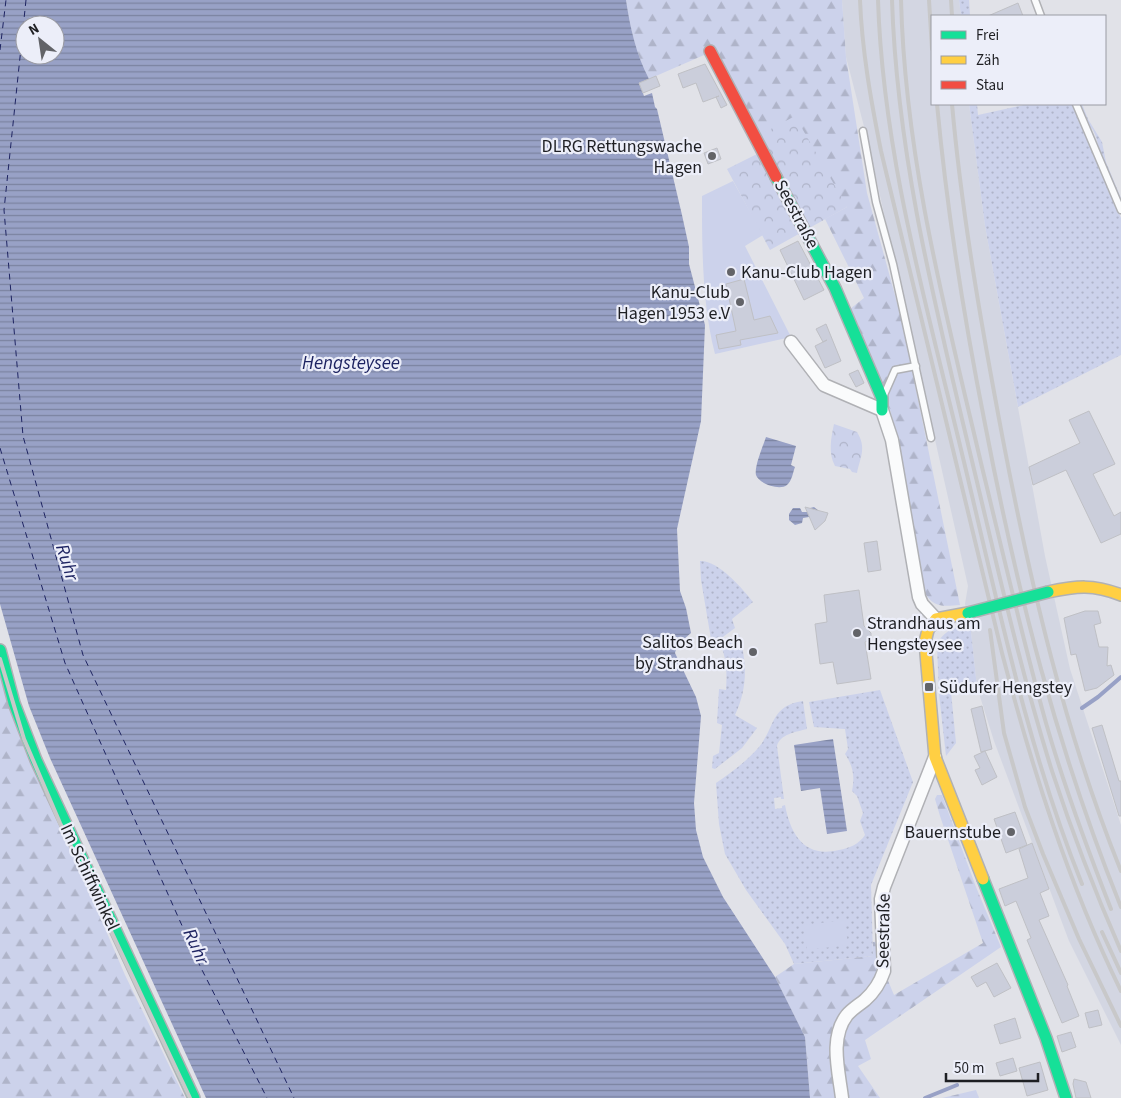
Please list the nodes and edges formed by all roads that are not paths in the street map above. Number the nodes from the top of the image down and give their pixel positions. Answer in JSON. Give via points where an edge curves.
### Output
{"nodes":[{"id":1,"x":1035,"y":0,"type":"edge"},
{"id":2,"x":1042,"y":15,"type":"edge"},
{"id":3,"x":710,"y":52,"type":"dead end"},
{"id":4,"x":1076,"y":105,"type":"edge"},
{"id":5,"x":863,"y":131,"type":"dead end"},
{"id":6,"x":1121,"y":210,"type":"edge"},
{"id":7,"x":791,"y":342,"type":"dead end"},
{"id":8,"x":916,"y":366,"type":"junction"},
{"id":9,"x":882,"y":404,"type":"junction"},
{"id":10,"x":931,"y":438,"type":"dead end"},
{"id":11,"x":1121,"y":595,"type":"edge"},
{"id":12,"x":936,"y":619,"type":"junction"},
{"id":13,"x":0,"y":650,"type":"edge"},
{"id":14,"x":935,"y":757,"type":"junction"},
{"id":15,"x":194,"y":1098,"type":"edge"},
{"id":16,"x":842,"y":1098,"type":"edge"},
{"id":17,"x":1066,"y":1098,"type":"edge"}],
"edges":[{"from":1,"to":2,"type":"lane"},
{"from":3,"to":9,"type":"street","name":"Seestraße","via":[[836,288]]},
{"from":4,"to":6,"type":"lane"},
{"from":5,"to":8,"type":"lane","via":[[876,202]]},
{"from":7,"to":9,"type":"street","via":[[824,385]]},
{"from":8,"to":9,"type":"lane","via":[[895,370]]},
{"from":8,"to":10,"type":"lane"},
{"from":9,"to":12,"type":"street","name":"Seestraße","via":[[892,440],[919,597]]},
{"from":11,"to":12,"type":"street","bridge":true,"via":[[1082,585]]},
{"from":12,"to":14,"type":"street","name":"Seestraße","via":[[925,642]]},
{"from":13,"to":15,"type":"street","name":"Im Schiffwinkel","via":[[14,702],[36,760]]},
{"from":14,"to":16,"type":"street","name":"Seestraße","via":[[881,899],[884,972],[881,981],[847,1016],[840,1028],[836,1050]]},
{"from":14,"to":17,"type":"street","name":"Seestraße","via":[[1046,1038]]}]}
